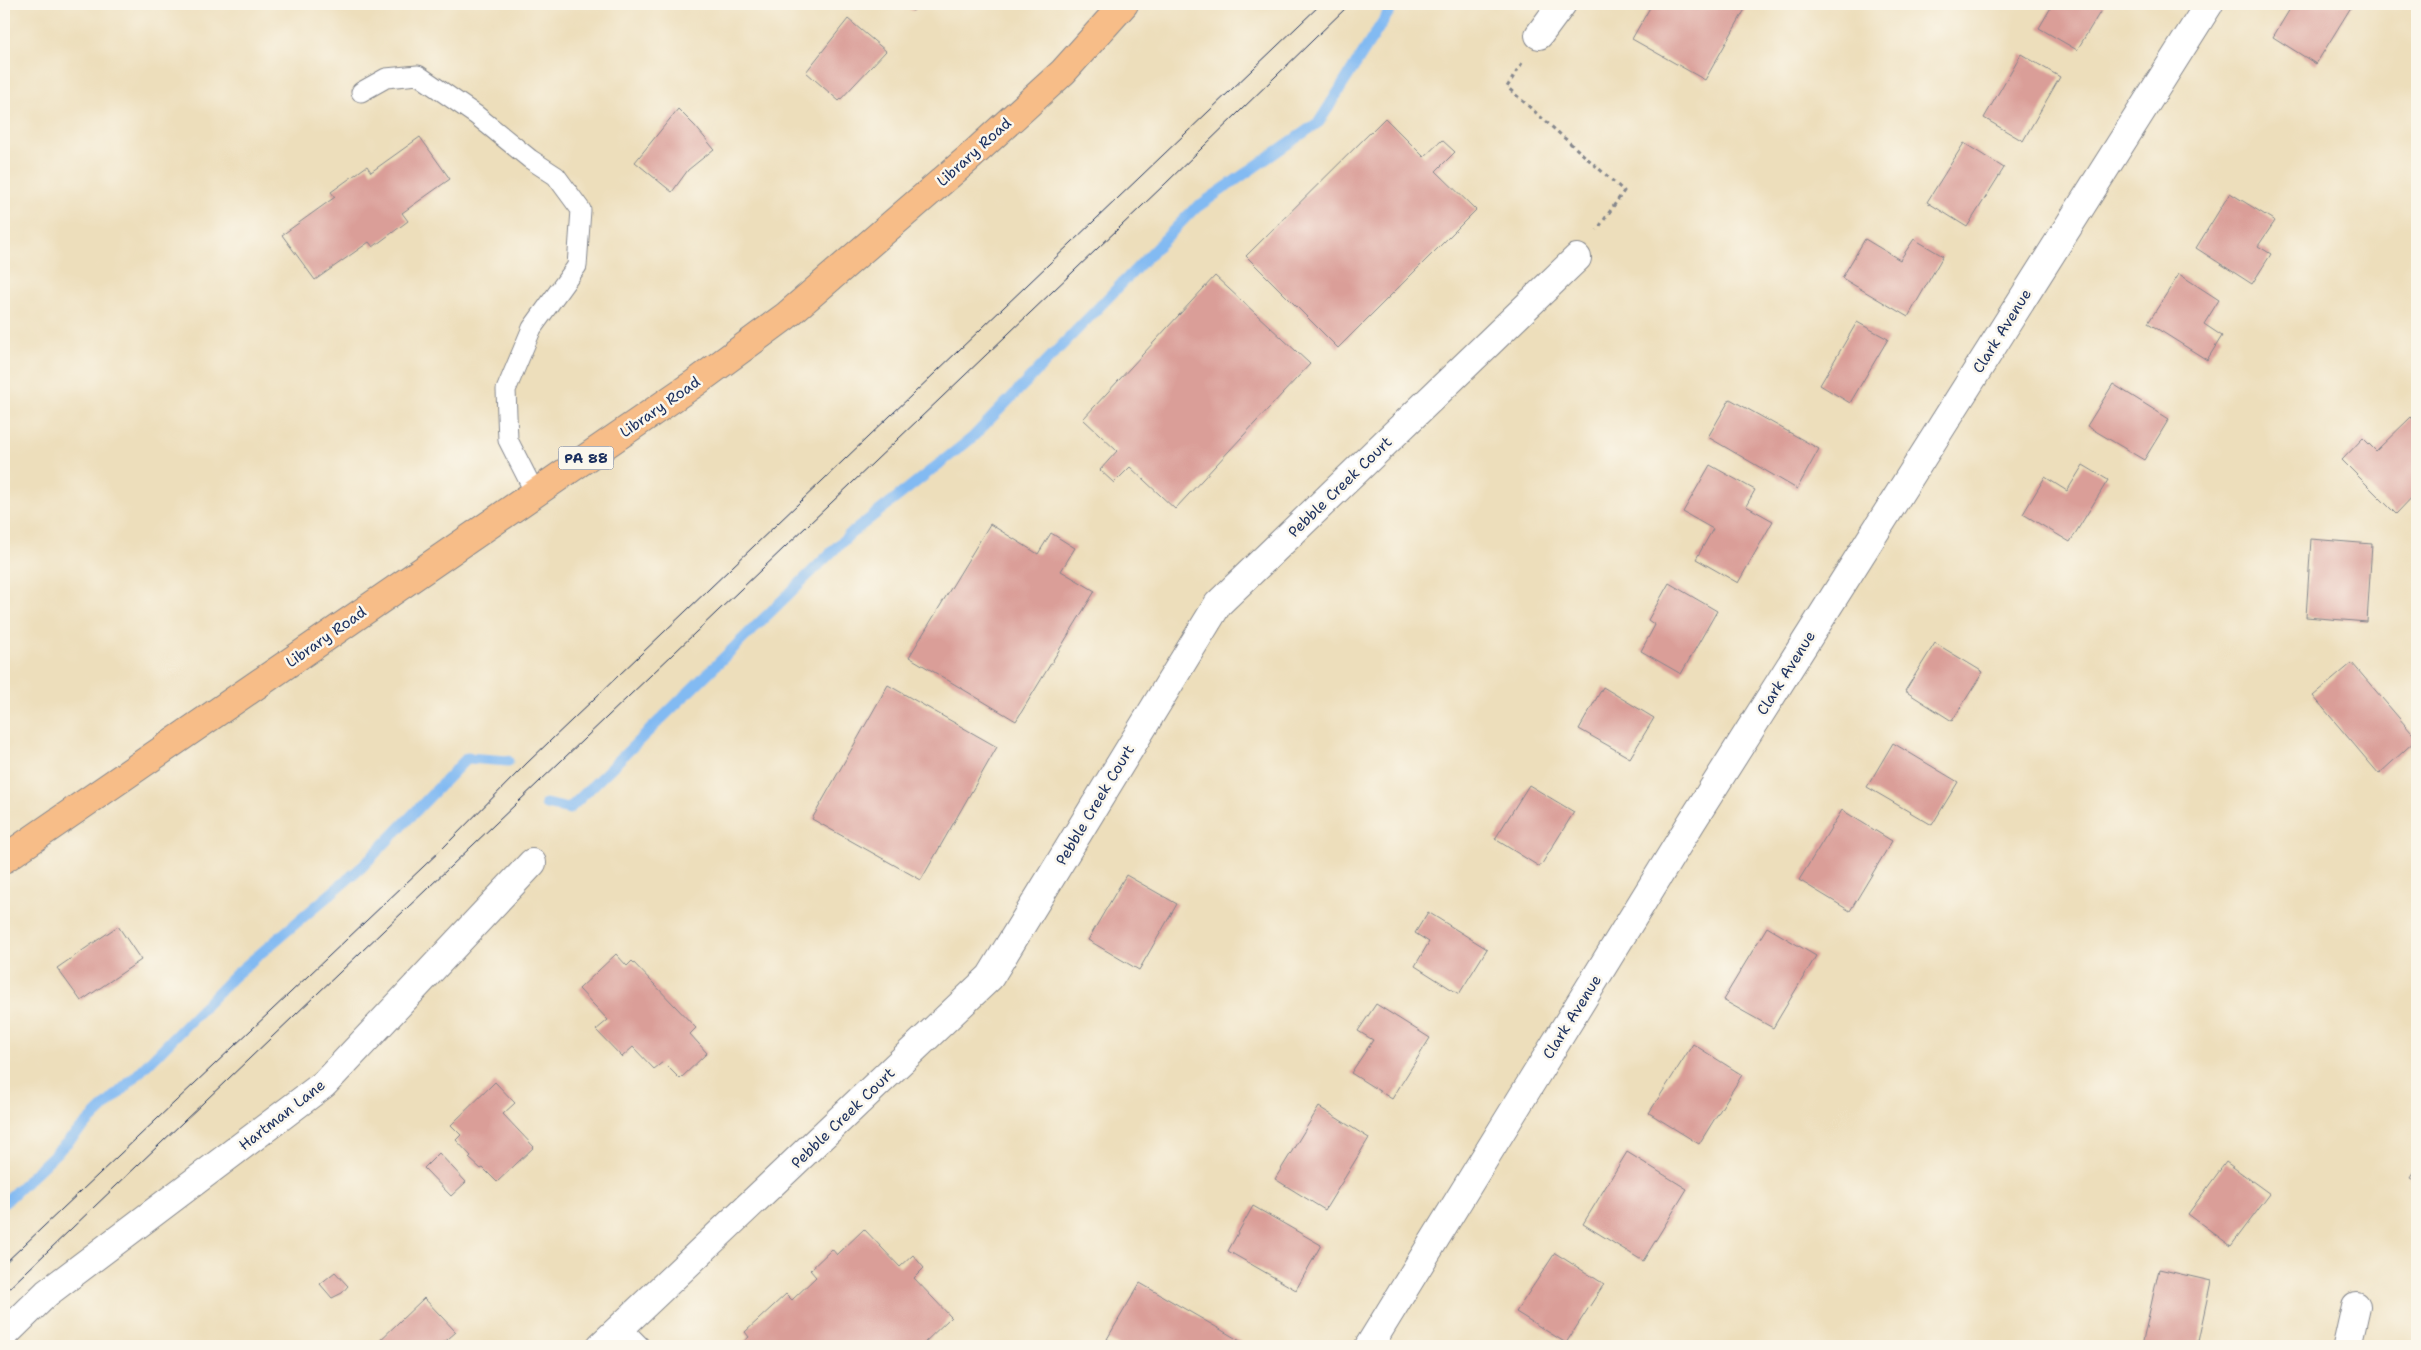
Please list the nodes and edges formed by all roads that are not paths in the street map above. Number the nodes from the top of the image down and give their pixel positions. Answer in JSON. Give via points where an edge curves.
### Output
{"nodes":[{"id":1,"x":1124,"y":4,"type":"edge"},
{"id":2,"x":1562,"y":4,"type":"edge"},
{"id":3,"x":2209,"y":4,"type":"edge"},
{"id":4,"x":1539,"y":35,"type":"road end"},
{"id":5,"x":361,"y":92,"type":"dead end"},
{"id":6,"x":1578,"y":258,"type":"road end"},
{"id":7,"x":535,"y":493,"type":"junction"},
{"id":8,"x":4,"y":859,"type":"edge"},
{"id":9,"x":532,"y":863,"type":"dead end"},
{"id":10,"x":2356,"y":1306,"type":"dead end"},
{"id":11,"x":4,"y":1335,"type":"edge"},
{"id":12,"x":631,"y":1337,"type":"edge"},
{"id":13,"x":600,"y":1346,"type":"edge"},
{"id":14,"x":1369,"y":1346,"type":"edge"},
{"id":15,"x":2347,"y":1346,"type":"edge"}],
"edges":[{"from":1,"to":7,"type":"main road","name":"Library Road","number":"PA 88","via":[[1063,72],[786,316]]},
{"from":2,"to":4,"type":"street"},
{"from":3,"to":14,"type":"street","name":"Clark Avenue","via":[[1696,814]]},
{"from":5,"to":7,"type":"lane","via":[[386,78],[418,75],[556,176],[581,210],[576,266],[532,328],[506,390],[508,440]]},
{"from":6,"to":12,"type":"street","name":"Pebble Creek Court","via":[[1218,604],[990,977]]},
{"from":7,"to":8,"type":"main road","name":"Library Road","number":"PA 88"},
{"from":9,"to":11,"type":"street","name":"Hartman Lane","via":[[324,1084],[46,1293]]},
{"from":10,"to":15,"type":"street"},
{"from":12,"to":13,"type":"street","name":"Pebble Creek Court"}]}
